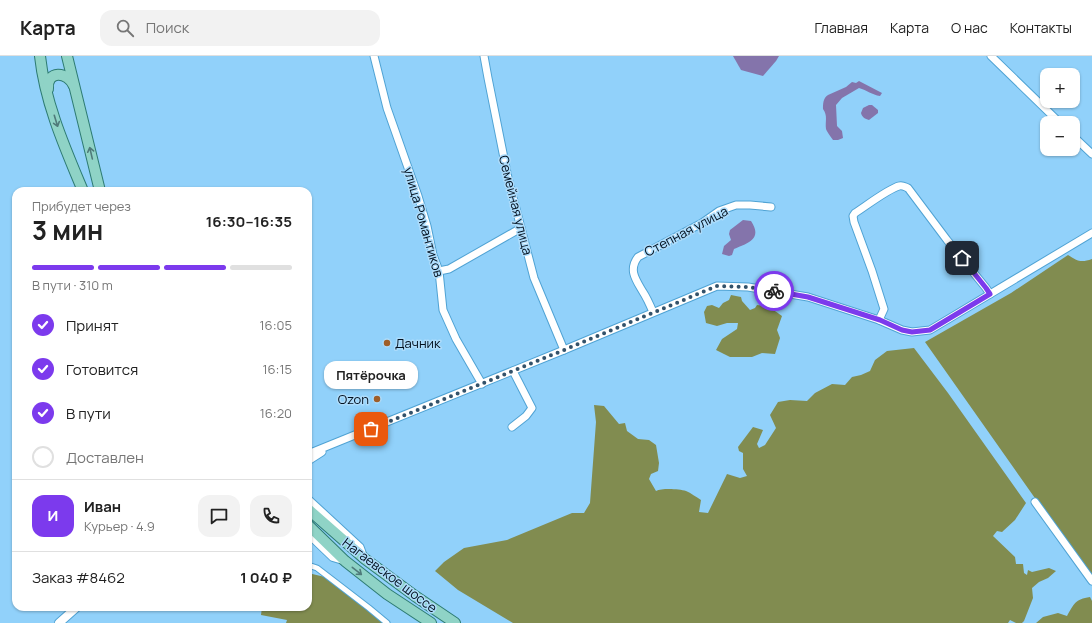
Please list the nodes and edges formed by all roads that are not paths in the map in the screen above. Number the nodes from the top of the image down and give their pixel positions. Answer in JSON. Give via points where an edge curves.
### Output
{"nodes":[{"id":1,"x":40,"y":56,"type":"edge"},
{"id":2,"x":67,"y":56,"type":"edge"},
{"id":3,"x":374,"y":56,"type":"edge"},
{"id":4,"x":484,"y":56,"type":"edge"},
{"id":5,"x":991,"y":56,"type":"edge"},
{"id":6,"x":77,"y":92,"type":"junction"},
{"id":7,"x":48,"y":98,"type":"junction"},
{"id":8,"x":1053,"y":116,"type":"edge"},
{"id":9,"x":1080,"y":143,"type":"edge"},
{"id":10,"x":1092,"y":154,"type":"edge"},
{"id":11,"x":81,"y":187,"type":"edge"},
{"id":12,"x":99,"y":187,"type":"edge"},
{"id":13,"x":771,"y":207,"type":"dead end"},
{"id":14,"x":521,"y":228,"type":"junction"},
{"id":15,"x":1091,"y":234,"type":"edge"},
{"id":16,"x":439,"y":271,"type":"junction"},
{"id":17,"x":990,"y":294,"type":"junction"},
{"id":18,"x":653,"y":312,"type":"junction"},
{"id":19,"x":880,"y":320,"type":"junction"},
{"id":20,"x":564,"y":350,"type":"junction"},
{"id":21,"x":513,"y":371,"type":"junction"},
{"id":22,"x":482,"y":384,"type":"junction"},
{"id":23,"x":512,"y":427,"type":"dead end"},
{"id":24,"x":330,"y":446,"type":"junction"},
{"id":25,"x":312,"y":453,"type":"edge"},
{"id":26,"x":312,"y":458,"type":"edge"},
{"id":27,"x":1035,"y":502,"type":"dead end"},
{"id":28,"x":312,"y":504,"type":"edge"},
{"id":29,"x":312,"y":513,"type":"edge"},
{"id":30,"x":312,"y":529,"type":"edge"},
{"id":31,"x":312,"y":537,"type":"edge"},
{"id":32,"x":365,"y":559,"type":"junction"},
{"id":33,"x":345,"y":561,"type":"junction"},
{"id":34,"x":312,"y":566,"type":"edge"},
{"id":35,"x":1092,"y":581,"type":"edge"},
{"id":36,"x":72,"y":611,"type":"edge"},
{"id":37,"x":59,"y":623,"type":"edge"},
{"id":38,"x":387,"y":623,"type":"edge"},
{"id":39,"x":431,"y":623,"type":"edge"},
{"id":40,"x":455,"y":623,"type":"edge"}],
"edges":[{"from":1,"to":7,"type":"main road"},
{"from":2,"to":6,"type":"main road"},
{"from":3,"to":16,"type":"street","name":"улица Романтиков","via":[[387,108],[416,189]]},
{"from":4,"to":14,"type":"street","name":"Семейная улица","via":[[508,178]]},
{"from":5,"to":8,"type":"street"},
{"from":6,"to":7,"type":"main road","via":[[69,78],[56,75],[48,81]]},
{"from":12,"to":6,"type":"main road","one_way":true},
{"from":7,"to":11,"type":"main road","one_way":true},
{"from":9,"to":10,"type":"street"},
{"from":13,"to":18,"type":"street","name":"Степная улица","via":[[736,205],[719,211],[702,223],[638,257],[634,263],[635,278]]},
{"from":14,"to":16,"type":"street","via":[[449,269]]},
{"from":14,"to":20,"type":"street","name":"Семейная улица","via":[[534,278]]},
{"from":15,"to":17,"type":"street"},
{"from":16,"to":22,"type":"street","name":"улица Романтиков","via":[[443,310],[456,339]]},
{"from":17,"to":19,"type":"street","via":[[930,330],[902,330]]},
{"from":17,"to":19,"type":"street","via":[[908,188],[900,186],[855,212],[853,216],[884,309]]},
{"from":18,"to":19,"type":"street","via":[[717,286],[748,287],[808,297]]},
{"from":18,"to":20,"type":"street"},
{"from":20,"to":21,"type":"street"},
{"from":21,"to":22,"type":"street"},
{"from":21,"to":23,"type":"street","via":[[532,408]]},
{"from":22,"to":24,"type":"street"},
{"from":24,"to":25,"type":"street"},
{"from":24,"to":26,"type":"street"},
{"from":27,"to":35,"type":"street"},
{"from":28,"to":32,"type":"street","via":[[360,547]]},
{"from":29,"to":32,"type":"main road","name":"Нагаевское шоссе"},
{"from":30,"to":33,"type":"main road","name":"Нагаевское шоссе"},
{"from":31,"to":33,"type":"street","via":[[333,557]]},
{"from":32,"to":40,"type":"main road","name":"Нагаевское шоссе"},
{"from":33,"to":39,"type":"main road","name":"Нагаевское шоссе","one_way":true,"via":[[387,594]]},
{"from":34,"to":38,"type":"street"},
{"from":36,"to":37,"type":"street"}]}
